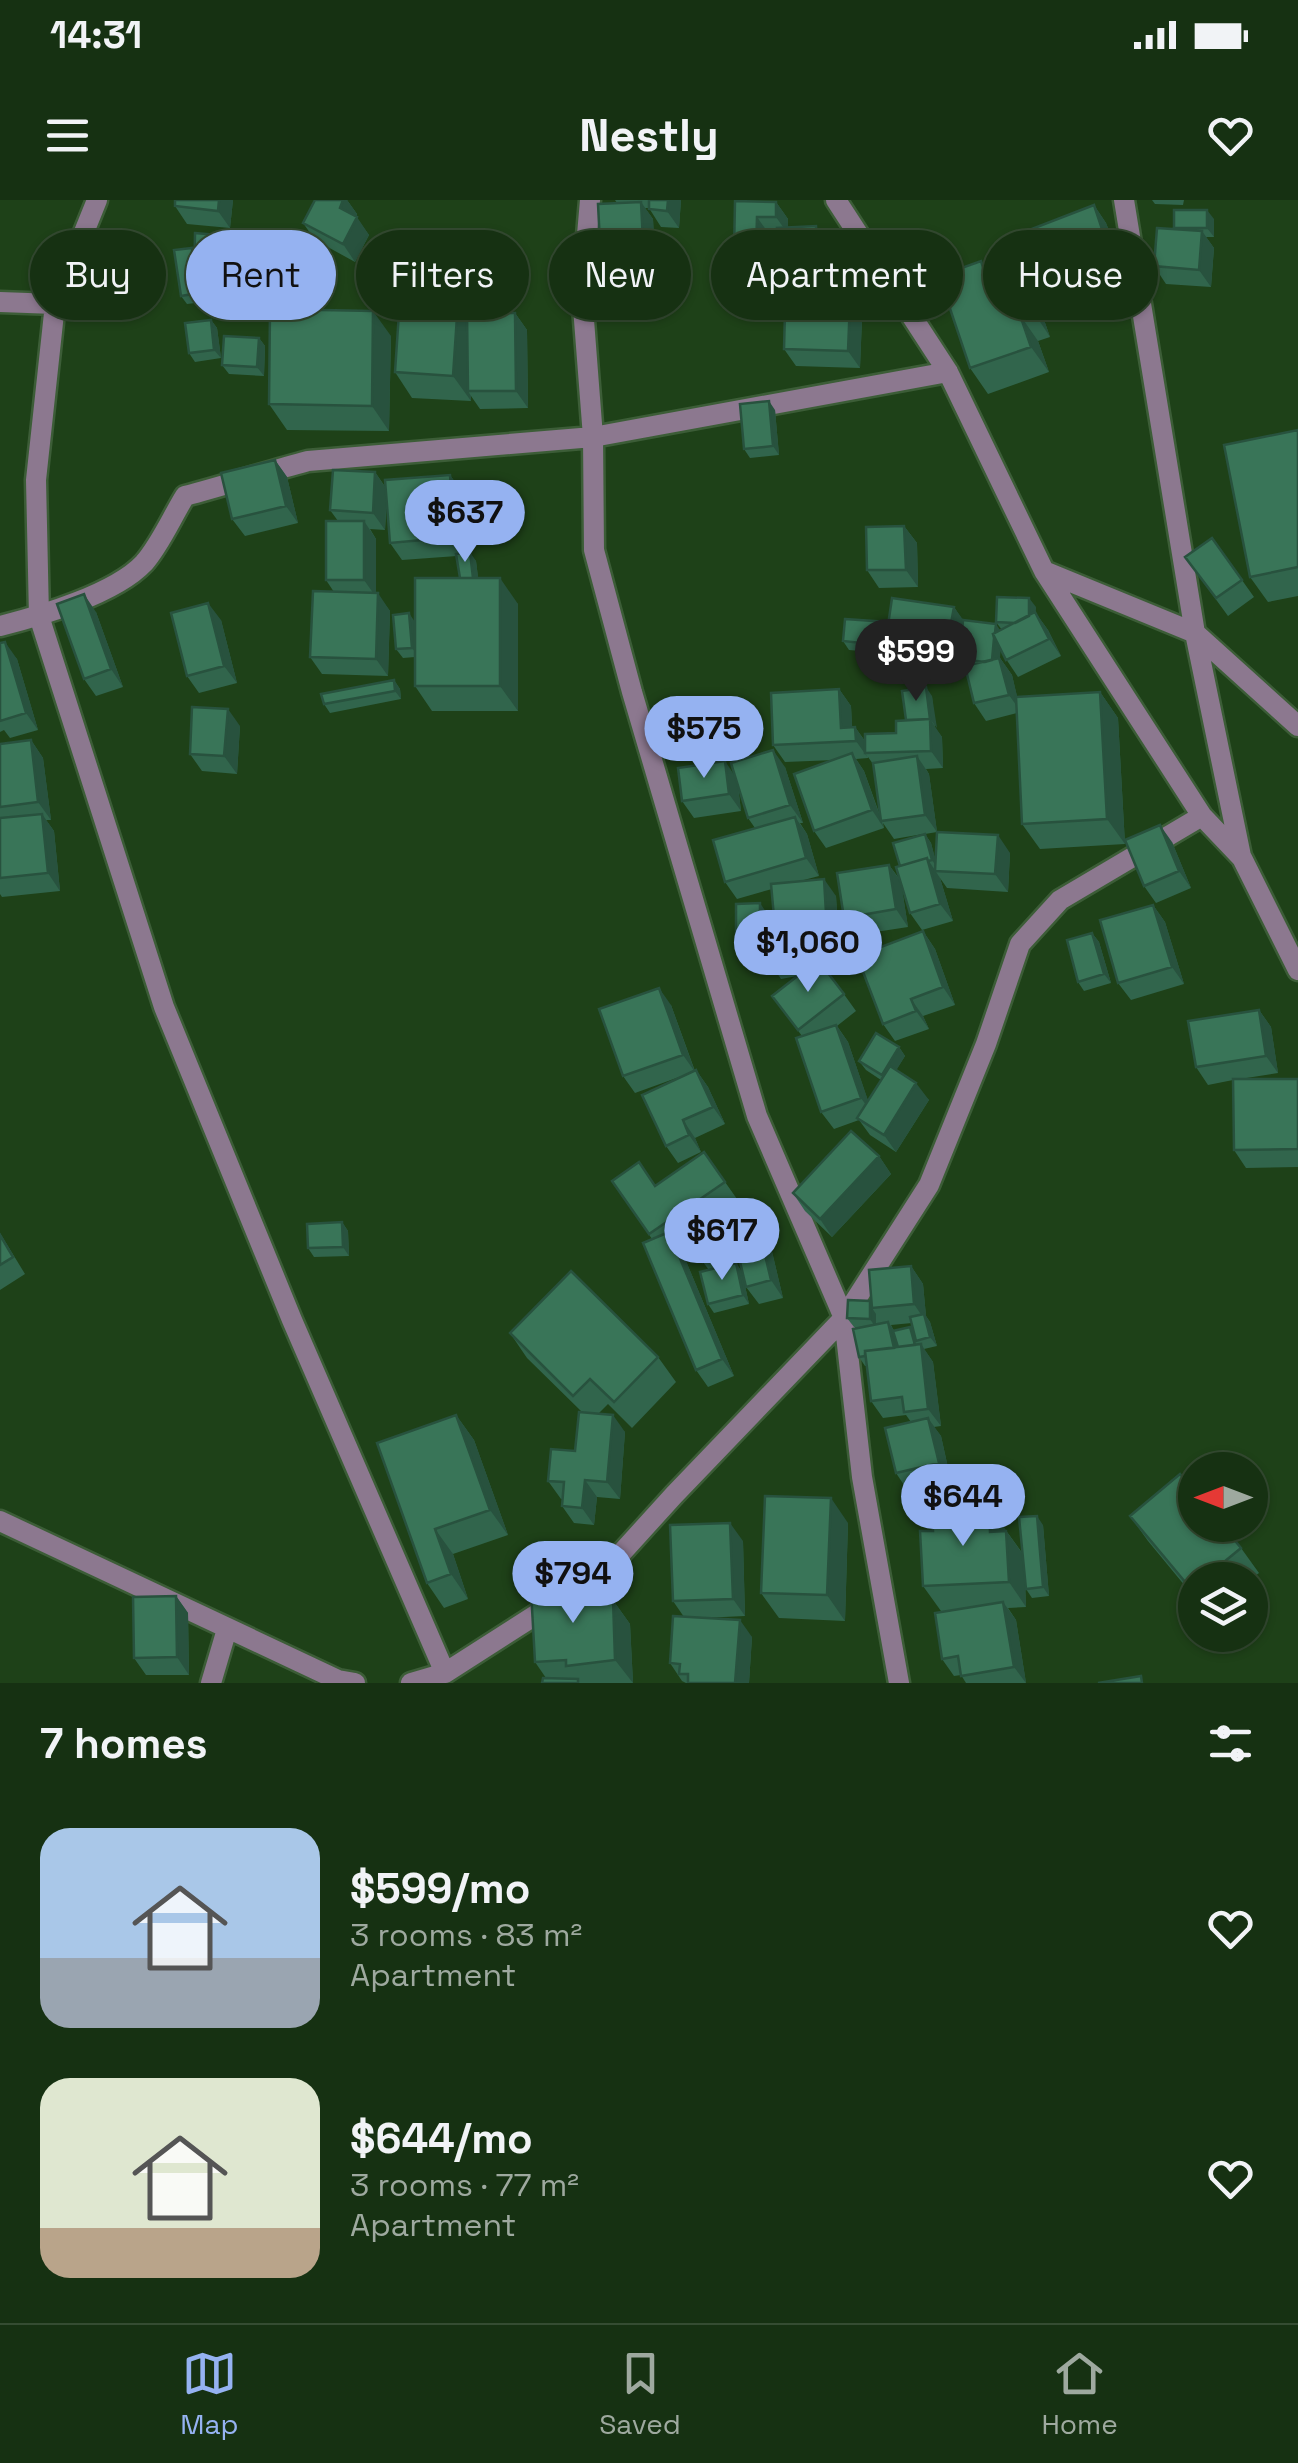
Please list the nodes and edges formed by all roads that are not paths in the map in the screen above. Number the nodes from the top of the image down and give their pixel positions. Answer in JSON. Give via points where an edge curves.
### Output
{"nodes":[{"id":1,"x":98,"y":200,"type":"edge"},
{"id":2,"x":590,"y":200,"type":"edge"},
{"id":3,"x":836,"y":200,"type":"edge"},
{"id":4,"x":1124,"y":200,"type":"edge"},
{"id":5,"x":86,"y":230,"type":"edge"},
{"id":6,"x":0,"y":302,"type":"edge"},
{"id":7,"x":30,"y":303,"type":"edge"},
{"id":8,"x":53,"y":320,"type":"edge"},
{"id":9,"x":948,"y":372,"type":"junction"},
{"id":10,"x":593,"y":437,"type":"junction"},
{"id":11,"x":1044,"y":571,"type":"junction"},
{"id":12,"x":39,"y":616,"type":"junction"},
{"id":13,"x":0,"y":626,"type":"edge"},
{"id":14,"x":1195,"y":632,"type":"junction"},
{"id":15,"x":1298,"y":726,"type":"edge"},
{"id":16,"x":1202,"y":816,"type":"junction"},
{"id":17,"x":1242,"y":858,"type":"junction"},
{"id":18,"x":1298,"y":970,"type":"edge"},
{"id":19,"x":844,"y":1318,"type":"junction"},
{"id":20,"x":0,"y":1520,"type":"edge"},
{"id":21,"x":234,"y":1631,"type":"junction"},
{"id":22,"x":445,"y":1672,"type":"junction"},
{"id":23,"x":211,"y":1683,"type":"edge"},
{"id":24,"x":355,"y":1683,"type":"edge"},
{"id":25,"x":411,"y":1683,"type":"edge"},
{"id":26,"x":898,"y":1683,"type":"edge"}],
"edges":[{"from":1,"to":5,"type":"street"},
{"from":2,"to":10,"type":"street","via":[[582,294]]},
{"from":3,"to":9,"type":"street"},
{"from":4,"to":14,"type":"street"},
{"from":6,"to":7,"type":"street"},
{"from":8,"to":12,"type":"street","via":[[36,480]]},
{"from":9,"to":10,"type":"street"},
{"from":9,"to":11,"type":"street"},
{"from":10,"to":12,"type":"street","via":[[308,461],[184,496],[143,564],[106,589]]},
{"from":10,"to":19,"type":"street","via":[[594,550],[632,692],[758,1116]]},
{"from":11,"to":14,"type":"street"},
{"from":11,"to":16,"type":"street"},
{"from":12,"to":13,"type":"street"},
{"from":12,"to":22,"type":"street","via":[[164,1007]]},
{"from":14,"to":15,"type":"street"},
{"from":14,"to":17,"type":"street"},
{"from":16,"to":17,"type":"street"},
{"from":16,"to":19,"type":"street","via":[[1060,900],[1020,944],[928,1185]]},
{"from":17,"to":18,"type":"street"},
{"from":19,"to":22,"type":"street","via":[[606,1570]]},
{"from":19,"to":26,"type":"street","via":[[862,1477]]},
{"from":20,"to":21,"type":"street"},
{"from":21,"to":23,"type":"street","via":[[227,1629]]},
{"from":21,"to":24,"type":"street"},
{"from":22,"to":25,"type":"street"}]}
